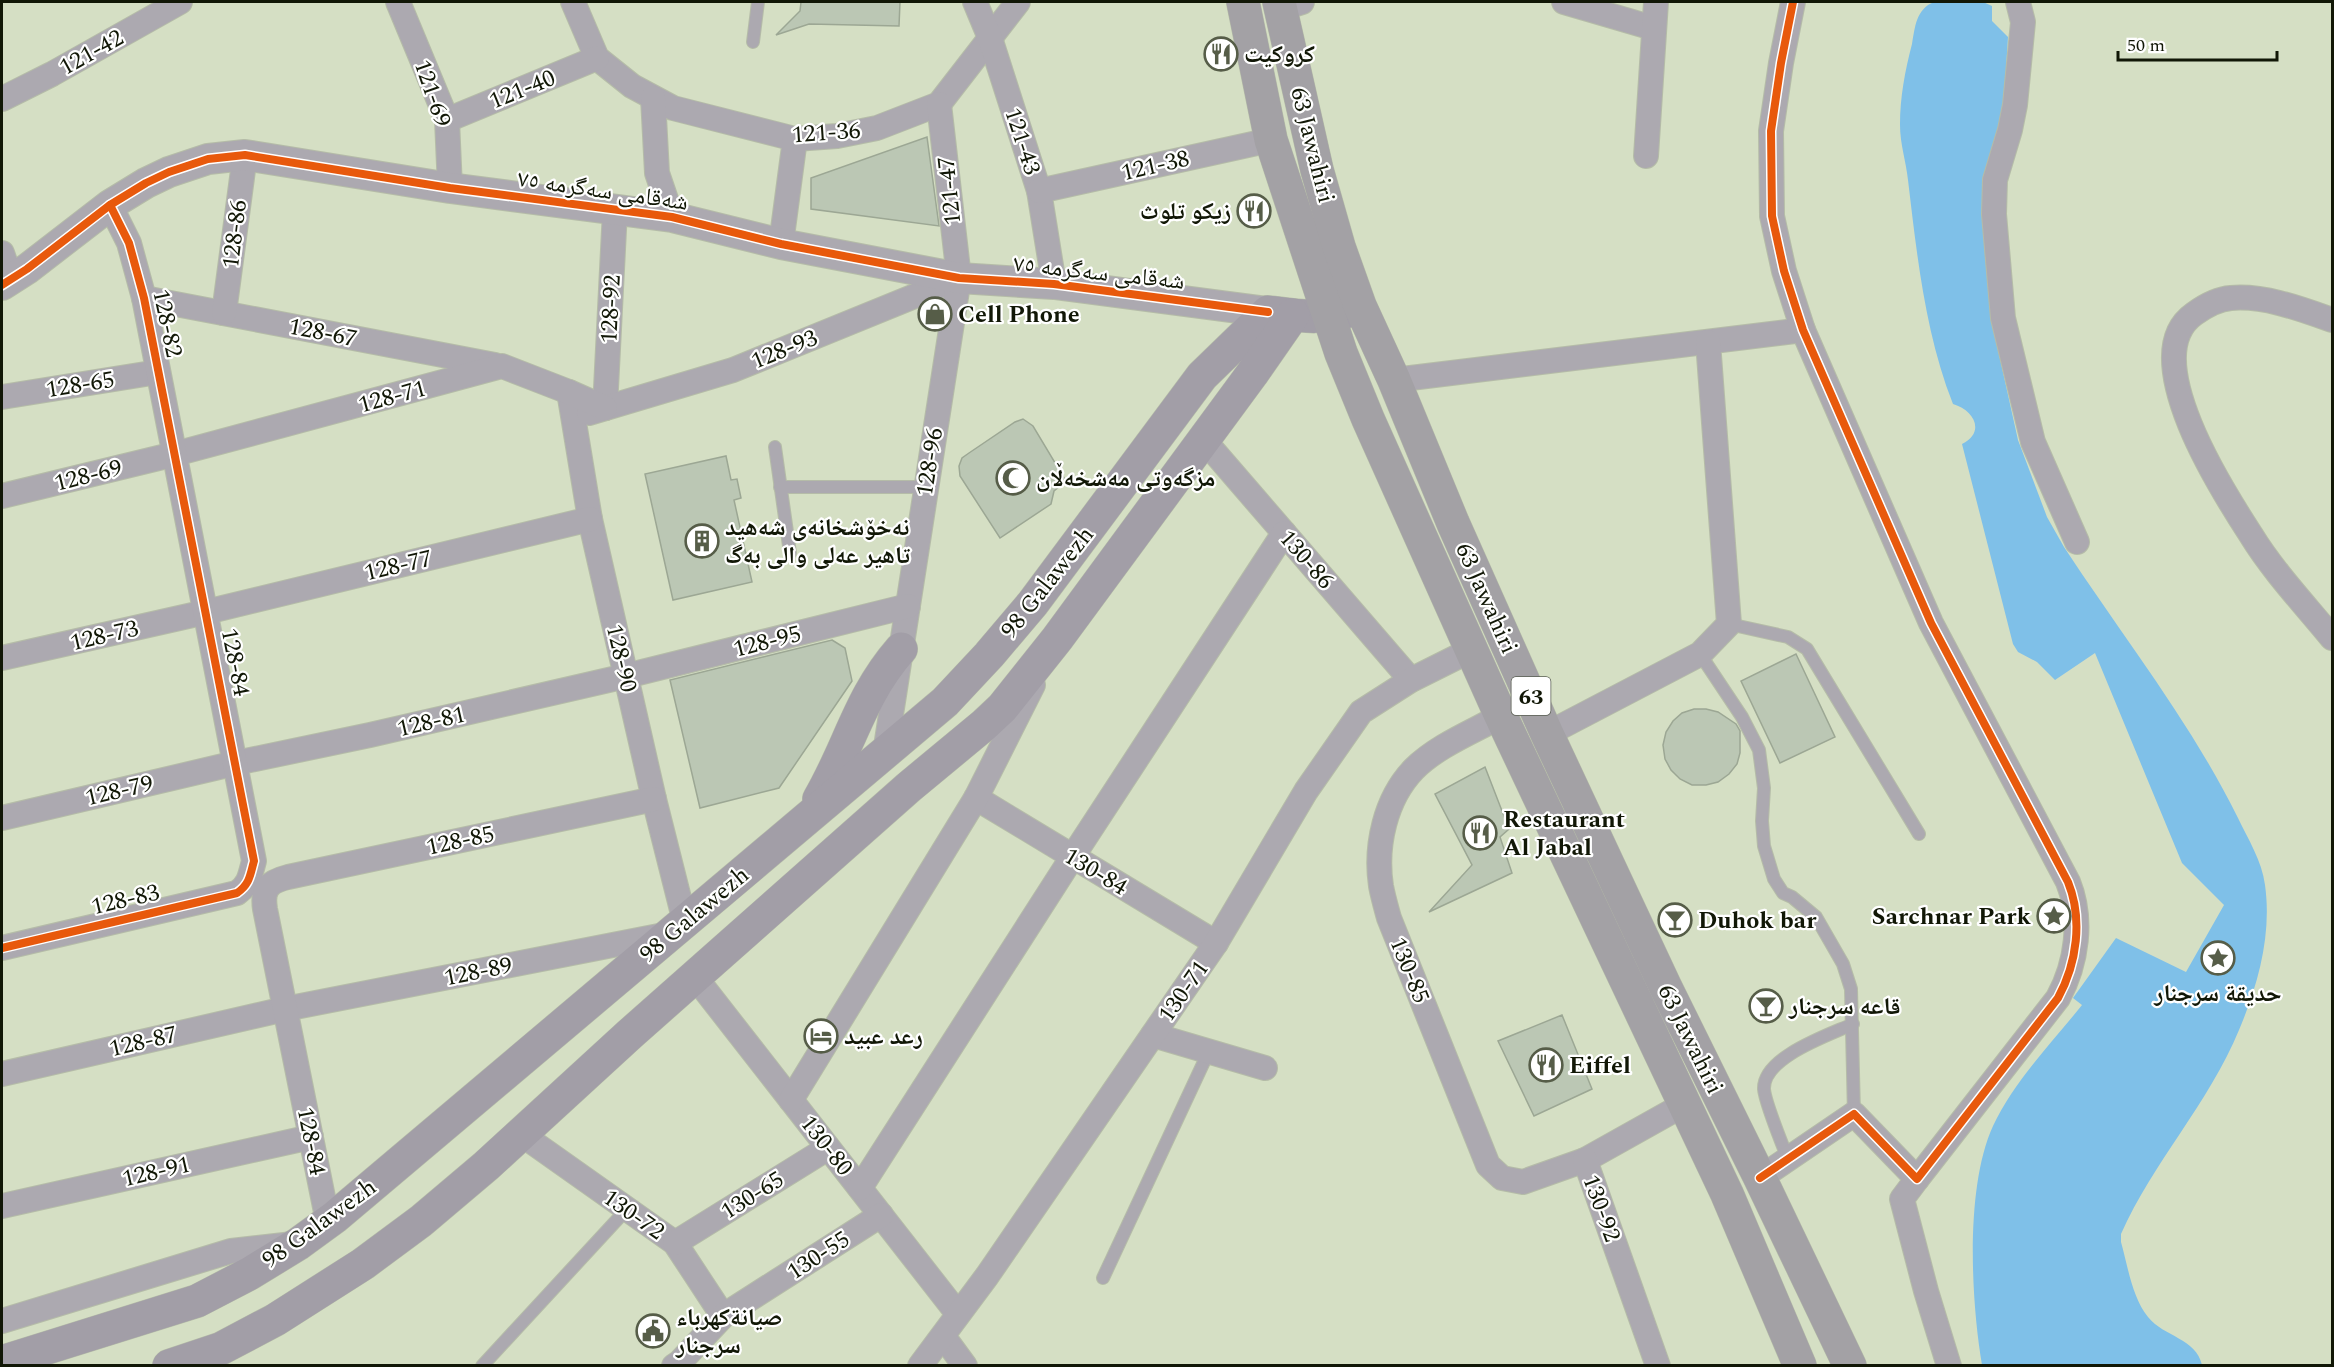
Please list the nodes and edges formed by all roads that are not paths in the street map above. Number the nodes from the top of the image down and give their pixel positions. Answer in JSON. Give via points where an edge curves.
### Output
{"nodes":[{"id":1,"x":180,"y":2,"type":"edge"},
{"id":2,"x":398,"y":2,"type":"edge"},
{"id":3,"x":573,"y":2,"type":"edge"},
{"id":4,"x":758,"y":2,"type":"edge"},
{"id":5,"x":975,"y":2,"type":"edge"},
{"id":6,"x":1018,"y":2,"type":"edge"},
{"id":7,"x":1243,"y":2,"type":"edge"},
{"id":8,"x":1564,"y":2,"type":"edge"},
{"id":9,"x":1656,"y":2,"type":"edge"},
{"id":10,"x":1793,"y":2,"type":"edge"},
{"id":11,"x":2018,"y":2,"type":"edge"},
{"id":12,"x":1287,"y":4,"type":"edge"},
{"id":13,"x":1653,"y":28,"type":"junction"},
{"id":14,"x":990,"y":38,"type":"junction"},
{"id":15,"x":753,"y":42,"type":"dead end"},
{"id":16,"x":597,"y":58,"type":"junction"},
{"id":17,"x":653,"y":98,"type":"junction"},
{"id":18,"x":2,"y":99,"type":"edge"},
{"id":19,"x":939,"y":104,"type":"junction"},
{"id":20,"x":447,"y":120,"type":"junction"},
{"id":21,"x":795,"y":139,"type":"junction"},
{"id":22,"x":1271,"y":140,"type":"junction"},
{"id":23,"x":244,"y":155,"type":"junction"},
{"id":24,"x":1646,"y":156,"type":"dead end"},
{"id":25,"x":450,"y":188,"type":"junction"},
{"id":26,"x":1039,"y":191,"type":"junction"},
{"id":27,"x":110,"y":205,"type":"junction"},
{"id":28,"x":615,"y":210,"type":"junction"},
{"id":29,"x":672,"y":217,"type":"junction"},
{"id":30,"x":781,"y":244,"type":"junction"},
{"id":31,"x":5,"y":272,"type":"edge"},
{"id":32,"x":959,"y":278,"type":"junction"},
{"id":33,"x":1054,"y":284,"type":"junction"},
{"id":34,"x":144,"y":298,"type":"junction"},
{"id":35,"x":1360,"y":306,"type":"junction"},
{"id":36,"x":224,"y":313,"type":"junction"},
{"id":37,"x":1280,"y":313,"type":"junction"},
{"id":38,"x":1329,"y":316,"type":"junction"},
{"id":39,"x":2332,"y":320,"type":"edge"},
{"id":40,"x":1803,"y":330,"type":"junction"},
{"id":41,"x":1708,"y":342,"type":"junction"},
{"id":42,"x":502,"y":366,"type":"junction"},
{"id":43,"x":158,"y":372,"type":"junction"},
{"id":44,"x":1394,"y":380,"type":"junction"},
{"id":45,"x":569,"y":392,"type":"junction"},
{"id":46,"x":2,"y":397,"type":"edge"},
{"id":47,"x":605,"y":408,"type":"junction"},
{"id":48,"x":572,"y":418,"type":"junction"},
{"id":49,"x":1203,"y":439,"type":"junction"},
{"id":50,"x":775,"y":447,"type":"dead end"},
{"id":51,"x":175,"y":454,"type":"junction"},
{"id":52,"x":780,"y":487,"type":"junction"},
{"id":53,"x":925,"y":487,"type":"junction"},
{"id":54,"x":2,"y":496,"type":"edge"},
{"id":55,"x":1101,"y":512,"type":"junction"},
{"id":56,"x":590,"y":519,"type":"junction"},
{"id":57,"x":1284,"y":533,"type":"junction"},
{"id":58,"x":1133,"y":534,"type":"junction"},
{"id":59,"x":2077,"y":542,"type":"dead end"},
{"id":60,"x":790,"y":553,"type":"dead end"},
{"id":61,"x":908,"y":606,"type":"junction"},
{"id":62,"x":206,"y":612,"type":"junction"},
{"id":63,"x":1729,"y":624,"type":"junction"},
{"id":64,"x":2332,"y":638,"type":"edge"},
{"id":65,"x":1057,"y":639,"type":"junction"},
{"id":66,"x":901,"y":649,"type":"junction"},
{"id":67,"x":1471,"y":650,"type":"junction"},
{"id":68,"x":1700,"y":654,"type":"junction"},
{"id":69,"x":2,"y":658,"type":"edge"},
{"id":70,"x":626,"y":676,"type":"junction"},
{"id":71,"x":1411,"y":680,"type":"junction"},
{"id":72,"x":1501,"y":716,"type":"junction"},
{"id":73,"x":1548,"y":734,"type":"junction"},
{"id":74,"x":885,"y":753,"type":"junction"},
{"id":75,"x":236,"y":763,"type":"junction"},
{"id":76,"x":909,"y":787,"type":"junction"},
{"id":77,"x":976,"y":798,"type":"junction"},
{"id":78,"x":654,"y":799,"type":"junction"},
{"id":79,"x":2,"y":818,"type":"edge"},
{"id":80,"x":806,"y":819,"type":"junction"},
{"id":81,"x":1919,"y":834,"type":"dead end"},
{"id":82,"x":1072,"y":856,"type":"junction"},
{"id":83,"x":259,"y":882,"type":"junction"},
{"id":84,"x":678,"y":928,"type":"junction"},
{"id":85,"x":1216,"y":943,"type":"junction"},
{"id":86,"x":2,"y":948,"type":"edge"},
{"id":87,"x":695,"y":977,"type":"junction"},
{"id":88,"x":285,"y":1009,"type":"junction"},
{"id":89,"x":1853,"y":1024,"type":"junction"},
{"id":90,"x":1153,"y":1035,"type":"junction"},
{"id":91,"x":1209,"y":1052,"type":"junction"},
{"id":92,"x":1265,"y":1068,"type":"dead end"},
{"id":93,"x":2,"y":1074,"type":"edge"},
{"id":94,"x":791,"y":1100,"type":"junction"},
{"id":95,"x":1685,"y":1104,"type":"junction"},
{"id":96,"x":1854,"y":1114,"type":"junction"},
{"id":97,"x":520,"y":1134,"type":"junction"},
{"id":98,"x":311,"y":1137,"type":"junction"},
{"id":99,"x":828,"y":1148,"type":"junction"},
{"id":100,"x":1788,"y":1159,"type":"junction"},
{"id":101,"x":1585,"y":1160,"type":"junction"},
{"id":102,"x":1760,"y":1178,"type":"junction"},
{"id":103,"x":1917,"y":1179,"type":"junction"},
{"id":104,"x":860,"y":1188,"type":"junction"},
{"id":105,"x":2,"y":1206,"type":"edge"},
{"id":106,"x":627,"y":1209,"type":"junction"},
{"id":107,"x":881,"y":1215,"type":"junction"},
{"id":108,"x":328,"y":1222,"type":"junction"},
{"id":109,"x":675,"y":1243,"type":"junction"},
{"id":110,"x":298,"y":1244,"type":"junction"},
{"id":111,"x":1103,"y":1278,"type":"dead end"},
{"id":112,"x":958,"y":1314,"type":"junction"},
{"id":113,"x":723,"y":1316,"type":"junction"},
{"id":114,"x":2,"y":1321,"type":"edge"},
{"id":115,"x":943,"y":1336,"type":"junction"},
{"id":116,"x":226,"y":1357,"type":"edge"},
{"id":117,"x":1795,"y":1357,"type":"edge"},
{"id":118,"x":2,"y":1362,"type":"edge"},
{"id":119,"x":679,"y":1364,"type":"edge"},
{"id":120,"x":169,"y":1365,"type":"edge"},
{"id":121,"x":482,"y":1365,"type":"edge"},
{"id":122,"x":920,"y":1365,"type":"edge"},
{"id":123,"x":965,"y":1365,"type":"edge"},
{"id":124,"x":1658,"y":1365,"type":"edge"},
{"id":125,"x":1850,"y":1365,"type":"edge"},
{"id":126,"x":1949,"y":1365,"type":"edge"}],
"edges":[{"from":1,"to":18,"type":"street","name":"121-42"},
{"from":2,"to":20,"type":"street","name":"121-69"},
{"from":3,"to":16,"type":"street"},
{"from":4,"to":15,"type":"lane"},
{"from":5,"to":14,"type":"street","name":"121-43"},
{"from":6,"to":14,"type":"street"},
{"from":7,"to":22,"type":"main road","name":"63 Jawahiri","number":"63"},
{"from":8,"to":13,"type":"street"},
{"from":9,"to":13,"type":"street"},
{"from":10,"to":40,"type":"street","via":[[1771,131],[1772,216]]},
{"from":11,"to":59,"type":"street","via":[[2023,22],[2015,105],[1995,180],[2003,318],[2033,442]]},
{"from":12,"to":35,"type":"main road","name":"63 Jawahiri","number":"63","via":[[1317,170]]},
{"from":13,"to":24,"type":"street"},
{"from":14,"to":19,"type":"street"},
{"from":14,"to":26,"type":"street","name":"121-43"},
{"from":16,"to":17,"type":"street","name":"121-36"},
{"from":16,"to":20,"type":"street","name":"121-40"},
{"from":17,"to":21,"type":"street","name":"121-36","via":[[673,108]]},
{"from":17,"to":29,"type":"street","via":[[657,173]]},
{"from":19,"to":21,"type":"street","name":"121-36","via":[[877,128]]},
{"from":19,"to":32,"type":"street","name":"121-47"},
{"from":20,"to":25,"type":"street","name":"121-69"},
{"from":21,"to":30,"type":"street"},
{"from":22,"to":26,"type":"street","name":"121-38"},
{"from":22,"to":38,"type":"main road","name":"63 Jawahiri","number":"63"},
{"from":23,"to":25,"type":"street","name":"شەقامی سەگرمە ٧٥"},
{"from":23,"to":27,"type":"street","name":"شەقامی سەگرمە ٧٥","via":[[189,164]]},
{"from":23,"to":36,"type":"street","name":"128-86"},
{"from":25,"to":28,"type":"street","name":"شەقامی سەگرمە ٧٥"},
{"from":26,"to":33,"type":"street","name":"121-43"},
{"from":27,"to":31,"type":"street","name":"شەقامی سەگرمە ٧٥","via":[[27,269]]},
{"from":27,"to":34,"type":"street","name":"128-82","via":[[129,243]]},
{"from":28,"to":29,"type":"street","name":"شەقامی سەگرمە ٧٥"},
{"from":28,"to":47,"type":"street","name":"128-92"},
{"from":29,"to":30,"type":"street","name":"شەقامی سەگرمە ٧٥"},
{"from":30,"to":32,"type":"street","name":"شەقامی سەگرمە ٧٥"},
{"from":32,"to":33,"type":"street","name":"شەقامی سەگرمە ٧٥"},
{"from":32,"to":47,"type":"street","name":"128-93","via":[[733,370]]},
{"from":32,"to":53,"type":"street","name":"128-96"},
{"from":33,"to":37,"type":"street","name":"شەقامی سەگرمە ٧٥"},
{"from":34,"to":36,"type":"street","name":"128-67"},
{"from":34,"to":43,"type":"street","name":"128-82"},
{"from":35,"to":38,"type":"main road","name":"شەقامی سەگرمە ٧٥"},
{"from":35,"to":44,"type":"main road","name":"63 Jawahiri","number":"63"},
{"from":36,"to":42,"type":"street","name":"128-67"},
{"from":37,"to":38,"type":"main road","name":"شەقامی سەگرمە ٧٥"},
{"from":37,"to":49,"type":"main road","name":"98 Galawezh","via":[[1252,374]]},
{"from":37,"to":55,"type":"main road","name":"98 Galawezh","via":[[1218,358],[1189,391]]},
{"from":38,"to":67,"type":"main road","name":"63 Jawahiri","number":"63","via":[[1368,419]]},
{"from":39,"to":64,"type":"street","via":[[2265,300],[2231,298],[2208,304],[2188,318],[2176,338],[2174,357],[2177,386],[2188,421],[2211,467],[2252,536]]},
{"from":40,"to":41,"type":"street"},
{"from":40,"to":103,"type":"street","via":[[1931,623],[2068,882],[2075,905],[2073,956],[2058,998]]},
{"from":41,"to":44,"type":"street"},
{"from":41,"to":63,"type":"street"},
{"from":42,"to":45,"type":"street"},
{"from":42,"to":51,"type":"street","name":"128-71"},
{"from":43,"to":46,"type":"street","name":"128-65"},
{"from":43,"to":51,"type":"street","name":"128-82"},
{"from":44,"to":73,"type":"main road","name":"63 Jawahiri","number":"63"},
{"from":45,"to":47,"type":"street"},
{"from":45,"to":48,"type":"street","name":"128-90"},
{"from":47,"to":48,"type":"street","name":"128-93"},
{"from":48,"to":56,"type":"street","name":"128-90"},
{"from":49,"to":57,"type":"street","name":"130-86"},
{"from":49,"to":58,"type":"main road","name":"98 Galawezh"},
{"from":50,"to":52,"type":"lane"},
{"from":51,"to":54,"type":"street","name":"128-69"},
{"from":51,"to":62,"type":"street","name":"128-84"},
{"from":52,"to":53,"type":"lane"},
{"from":52,"to":60,"type":"lane"},
{"from":53,"to":61,"type":"street","name":"128-96"},
{"from":55,"to":58,"type":"main road"},
{"from":55,"to":74,"type":"main road","name":"98 Galawezh","via":[[990,655],[945,702]]},
{"from":56,"to":62,"type":"street","name":"128-77"},
{"from":56,"to":70,"type":"street","name":"128-90"},
{"from":57,"to":71,"type":"street","name":"130-86"},
{"from":57,"to":82,"type":"street"},
{"from":58,"to":65,"type":"main road","name":"98 Galawezh"},
{"from":61,"to":66,"type":"street","name":"128-96"},
{"from":61,"to":70,"type":"street","name":"128-95"},
{"from":62,"to":69,"type":"street","name":"128-73"},
{"from":62,"to":75,"type":"street","name":"128-84"},
{"from":63,"to":68,"type":"street"},
{"from":63,"to":81,"type":"lane","via":[[1788,636],[1807,649]]},
{"from":65,"to":76,"type":"main road","name":"98 Galawezh","via":[[1002,708]]},
{"from":65,"to":77,"type":"street"},
{"from":66,"to":74,"type":"street","name":"128-96"},
{"from":66,"to":80,"type":"main road","via":[[869,693],[835,772]]},
{"from":67,"to":71,"type":"street","name":"130-71"},
{"from":67,"to":72,"type":"main road","name":"63 Jawahiri","number":"63"},
{"from":68,"to":73,"type":"street"},
{"from":68,"to":89,"type":"lane","via":[[1759,750],[1764,788],[1764,846],[1774,879],[1783,893],[1816,917],[1827,934],[1851,989]]},
{"from":70,"to":75,"type":"street","name":"128-81"},
{"from":70,"to":78,"type":"street","name":"128-90"},
{"from":71,"to":85,"type":"street","name":"130-71","via":[[1361,712],[1306,791]]},
{"from":72,"to":95,"type":"main road","name":"63 Jawahiri","number":"63"},
{"from":72,"to":101,"type":"street","name":"130-85","via":[[1414,769],[1396,791],[1384,824],[1379,855],[1381,886],[1389,918],[1488,1165],[1502,1178],[1523,1182]]},
{"from":73,"to":102,"type":"main road","name":"63 Jawahiri","number":"63"},
{"from":74,"to":76,"type":"main road"},
{"from":74,"to":80,"type":"main road","name":"98 Galawezh"},
{"from":75,"to":79,"type":"street","name":"128-79"},
{"from":75,"to":83,"type":"street","name":"128-84"},
{"from":76,"to":87,"type":"main road","name":"98 Galawezh"},
{"from":77,"to":82,"type":"street","name":"130-84"},
{"from":77,"to":94,"type":"street"},
{"from":78,"to":83,"type":"street","name":"128-85"},
{"from":78,"to":84,"type":"street","name":"128-90"},
{"from":80,"to":84,"type":"main road","name":"98 Galawezh"},
{"from":82,"to":85,"type":"street","name":"130-84"},
{"from":82,"to":104,"type":"street"},
{"from":83,"to":86,"type":"street","name":"128-83","via":[[237,893]]},
{"from":83,"to":88,"type":"street","name":"128-84"},
{"from":84,"to":88,"type":"street","name":"128-89"},
{"from":84,"to":108,"type":"main road","name":"98 Galawezh"},
{"from":85,"to":90,"type":"street","name":"130-71"},
{"from":87,"to":94,"type":"street","name":"130-80"},
{"from":87,"to":97,"type":"main road","name":"98 Galawezh"},
{"from":88,"to":93,"type":"street","name":"128-87"},
{"from":88,"to":98,"type":"street","name":"128-84"},
{"from":89,"to":96,"type":"lane"},
{"from":89,"to":100,"type":"lane","via":[[1789,1054],[1766,1076],[1764,1090]]},
{"from":90,"to":91,"type":"street"},
{"from":90,"to":112,"type":"street","name":"130-71"},
{"from":91,"to":92,"type":"street"},
{"from":91,"to":111,"type":"lane"},
{"from":94,"to":99,"type":"street","name":"130-80"},
{"from":95,"to":101,"type":"street","name":"130-92"},
{"from":95,"to":117,"type":"main road","name":"63 Jawahiri","number":"63"},
{"from":96,"to":100,"type":"street"},
{"from":96,"to":103,"type":"street"},
{"from":97,"to":106,"type":"street","name":"130-72"},
{"from":97,"to":116,"type":"main road","name":"98 Galawezh","via":[[421,1221]]},
{"from":98,"to":105,"type":"street","name":"128-91"},
{"from":98,"to":108,"type":"street","name":"128-84"},
{"from":99,"to":104,"type":"street","name":"130-80"},
{"from":99,"to":109,"type":"street","name":"130-65"},
{"from":100,"to":102,"type":"street"},
{"from":101,"to":124,"type":"street","name":"130-92"},
{"from":102,"to":125,"type":"main road","name":"63 Jawahiri","number":"63"},
{"from":103,"to":126,"type":"street","via":[[1902,1199]]},
{"from":104,"to":107,"type":"street","name":"130-80"},
{"from":106,"to":109,"type":"street","name":"130-72"},
{"from":106,"to":121,"type":"lane"},
{"from":107,"to":112,"type":"street","name":"130-80"},
{"from":107,"to":113,"type":"street","name":"130-55"},
{"from":108,"to":110,"type":"main road","name":"98 Galawezh"},
{"from":109,"to":113,"type":"street","name":"130-72"},
{"from":110,"to":114,"type":"street","via":[[231,1251]]},
{"from":110,"to":118,"type":"main road","name":"98 Galawezh","via":[[197,1301]]},
{"from":112,"to":115,"type":"street","name":"130-71"},
{"from":113,"to":119,"type":"street","name":"130-55"},
{"from":115,"to":122,"type":"street","name":"130-71"},
{"from":115,"to":123,"type":"street"},
{"from":116,"to":120,"type":"main road","name":"98 Galawezh"}]}
